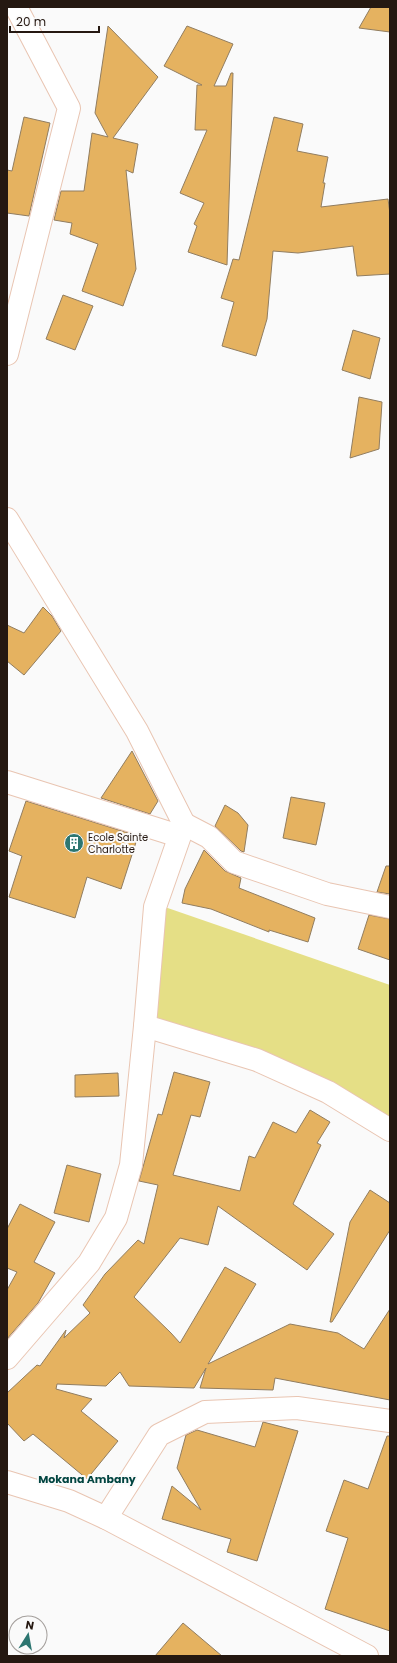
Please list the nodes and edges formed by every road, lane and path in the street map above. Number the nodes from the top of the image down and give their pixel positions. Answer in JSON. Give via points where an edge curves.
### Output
{"nodes":[{"id":1,"x":16,"y":7,"type":"edge"},
{"id":2,"x":7,"y":354,"type":"edge"},
{"id":3,"x":7,"y":519,"type":"edge"},
{"id":4,"x":7,"y":782,"type":"edge"},
{"id":5,"x":182,"y":830,"type":"junction"},
{"id":6,"x":390,"y":907,"type":"edge"},
{"id":7,"x":145,"y":1026,"type":"junction"},
{"id":8,"x":390,"y":1130,"type":"edge"},
{"id":9,"x":7,"y":1358,"type":"edge"},
{"id":10,"x":390,"y":1421,"type":"edge"},
{"id":11,"x":7,"y":1482,"type":"edge"},
{"id":12,"x":106,"y":1518,"type":"junction"},
{"id":13,"x":367,"y":1656,"type":"edge"}],
"edges":[{"from":1,"to":2,"type":"street","via":[[69,108]]},
{"from":3,"to":5,"type":"street","via":[[137,731]]},
{"from":4,"to":5,"type":"street"},
{"from":5,"to":6,"type":"street","via":[[209,837],[234,862],[327,894]]},
{"from":5,"to":7,"type":"street","via":[[155,907]]},
{"from":7,"to":8,"type":"street","via":[[257,1060],[328,1092]]},
{"from":7,"to":9,"type":"street","via":[[131,1166],[116,1218],[89,1263]]},
{"from":10,"to":12,"type":"street","via":[[297,1408],[205,1412],[159,1435]]},
{"from":11,"to":12,"type":"street","via":[[69,1501]]},
{"from":12,"to":13,"type":"street"}]}
